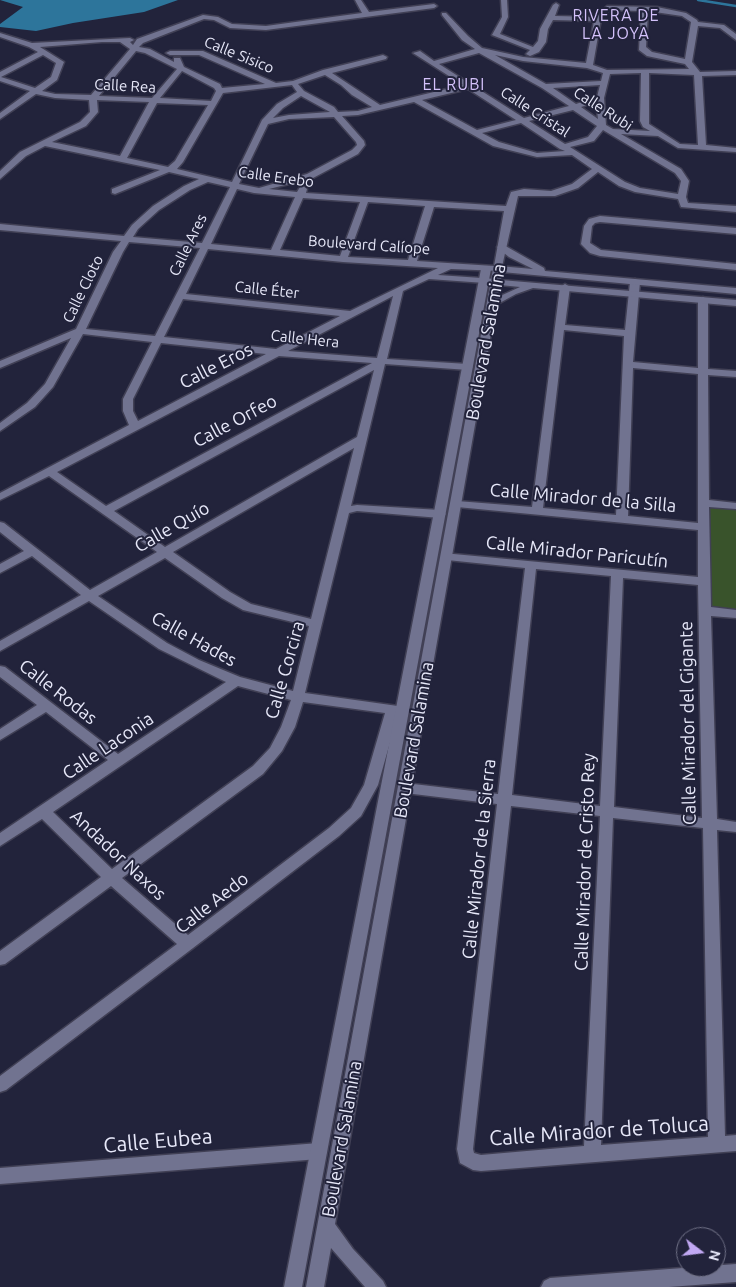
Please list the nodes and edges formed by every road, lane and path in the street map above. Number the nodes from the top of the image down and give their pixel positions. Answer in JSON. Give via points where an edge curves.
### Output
{"nodes":[{"id":1,"x":358,"y":0,"type":"edge"},
{"id":2,"x":504,"y":0,"type":"edge"},
{"id":3,"x":556,"y":5,"type":"dead end"},
{"id":4,"x":434,"y":6,"type":"dead end"},
{"id":5,"x":645,"y":9,"type":"junction"},
{"id":6,"x":366,"y":14,"type":"junction"},
{"id":7,"x":444,"y":14,"type":"dead end"},
{"id":8,"x":551,"y":18,"type":"junction"},
{"id":9,"x":598,"y":19,"type":"junction"},
{"id":10,"x":694,"y":23,"type":"junction"},
{"id":11,"x":0,"y":35,"type":"edge"},
{"id":12,"x":9,"y":38,"type":"junction"},
{"id":13,"x":736,"y":38,"type":"edge"},
{"id":14,"x":122,"y":40,"type":"junction"},
{"id":15,"x":140,"y":40,"type":"junction"},
{"id":16,"x":0,"y":44,"type":"edge"},
{"id":17,"x":32,"y":45,"type":"junction"},
{"id":18,"x":133,"y":48,"type":"junction"},
{"id":19,"x":480,"y":50,"type":"junction"},
{"id":20,"x":147,"y":51,"type":"junction"},
{"id":21,"x":534,"y":51,"type":"junction"},
{"id":22,"x":42,"y":52,"type":"junction"},
{"id":23,"x":170,"y":53,"type":"junction"},
{"id":24,"x":417,"y":53,"type":"dead end"},
{"id":25,"x":383,"y":57,"type":"dead end"},
{"id":26,"x":523,"y":59,"type":"junction"},
{"id":27,"x":547,"y":62,"type":"junction"},
{"id":28,"x":688,"y":62,"type":"junction"},
{"id":29,"x":434,"y":63,"type":"junction"},
{"id":30,"x":589,"y":66,"type":"junction"},
{"id":31,"x":181,"y":68,"type":"junction"},
{"id":32,"x":326,"y":72,"type":"junction"},
{"id":33,"x":519,"y":72,"type":"junction"},
{"id":34,"x":607,"y":72,"type":"junction"},
{"id":35,"x":645,"y":72,"type":"junction"},
{"id":36,"x":696,"y":72,"type":"junction"},
{"id":37,"x":736,"y":73,"type":"edge"},
{"id":38,"x":0,"y":77,"type":"edge"},
{"id":39,"x":294,"y":83,"type":"junction"},
{"id":40,"x":604,"y":83,"type":"junction"},
{"id":41,"x":275,"y":85,"type":"junction"},
{"id":42,"x":470,"y":86,"type":"junction"},
{"id":43,"x":545,"y":86,"type":"junction"},
{"id":44,"x":219,"y":88,"type":"junction"},
{"id":45,"x":36,"y":92,"type":"junction"},
{"id":46,"x":302,"y":93,"type":"junction"},
{"id":47,"x":93,"y":98,"type":"junction"},
{"id":48,"x":600,"y":98,"type":"junction"},
{"id":49,"x":21,"y":100,"type":"junction"},
{"id":50,"x":415,"y":100,"type":"junction"},
{"id":51,"x":154,"y":101,"type":"junction"},
{"id":52,"x":214,"y":103,"type":"junction"},
{"id":53,"x":0,"y":106,"type":"edge"},
{"id":54,"x":379,"y":108,"type":"junction"},
{"id":55,"x":574,"y":108,"type":"junction"},
{"id":56,"x":337,"y":115,"type":"junction"},
{"id":57,"x":0,"y":117,"type":"edge"},
{"id":58,"x":524,"y":121,"type":"junction"},
{"id":59,"x":264,"y":122,"type":"junction"},
{"id":60,"x":609,"y":130,"type":"junction"},
{"id":61,"x":474,"y":133,"type":"junction"},
{"id":62,"x":658,"y":134,"type":"junction"},
{"id":63,"x":595,"y":136,"type":"junction"},
{"id":64,"x":43,"y":143,"type":"junction"},
{"id":65,"x":563,"y":147,"type":"junction"},
{"id":66,"x":702,"y":149,"type":"junction"},
{"id":67,"x":736,"y":150,"type":"edge"},
{"id":68,"x":572,"y":153,"type":"junction"},
{"id":69,"x":122,"y":160,"type":"junction"},
{"id":70,"x":169,"y":170,"type":"junction"},
{"id":71,"x":596,"y":170,"type":"junction"},
{"id":72,"x":0,"y":176,"type":"edge"},
{"id":73,"x":310,"y":176,"type":"junction"},
{"id":74,"x":207,"y":179,"type":"junction"},
{"id":75,"x":234,"y":185,"type":"junction"},
{"id":76,"x":254,"y":190,"type":"junction"},
{"id":77,"x":115,"y":191,"type":"dead end"},
{"id":78,"x":300,"y":195,"type":"junction"},
{"id":79,"x":365,"y":200,"type":"junction"},
{"id":80,"x":683,"y":201,"type":"junction"},
{"id":81,"x":430,"y":204,"type":"junction"},
{"id":82,"x":509,"y":209,"type":"junction"},
{"id":83,"x":736,"y":209,"type":"edge"},
{"id":84,"x":0,"y":227,"type":"edge"},
{"id":85,"x":736,"y":231,"type":"edge"},
{"id":86,"x":126,"y":239,"type":"junction"},
{"id":87,"x":205,"y":246,"type":"junction"},
{"id":88,"x":502,"y":247,"type":"junction"},
{"id":89,"x":274,"y":253,"type":"junction"},
{"id":90,"x":326,"y":257,"type":"junction"},
{"id":91,"x":343,"y":259,"type":"junction"},
{"id":92,"x":412,"y":264,"type":"junction"},
{"id":93,"x":322,"y":267,"type":"dead end"},
{"id":94,"x":448,"y":267,"type":"junction"},
{"id":95,"x":736,"y":267,"type":"edge"},
{"id":96,"x":498,"y":269,"type":"junction"},
{"id":97,"x":550,"y":274,"type":"junction"},
{"id":98,"x":428,"y":276,"type":"junction"},
{"id":99,"x":489,"y":277,"type":"junction"},
{"id":100,"x":635,"y":282,"type":"junction"},
{"id":101,"x":541,"y":284,"type":"junction"},
{"id":102,"x":565,"y":287,"type":"junction"},
{"id":103,"x":399,"y":289,"type":"junction"},
{"id":104,"x":736,"y":291,"type":"edge"},
{"id":105,"x":633,"y":293,"type":"junction"},
{"id":106,"x":180,"y":296,"type":"junction"},
{"id":107,"x":703,"y":300,"type":"junction"},
{"id":108,"x":493,"y":303,"type":"junction"},
{"id":109,"x":736,"y":303,"type":"edge"},
{"id":110,"x":351,"y":314,"type":"junction"},
{"id":111,"x":559,"y":327,"type":"junction"},
{"id":112,"x":80,"y":331,"type":"junction"},
{"id":113,"x":629,"y":333,"type":"junction"},
{"id":114,"x":158,"y":338,"type":"junction"},
{"id":115,"x":278,"y":352,"type":"junction"},
{"id":116,"x":382,"y":362,"type":"junction"},
{"id":117,"x":0,"y":365,"type":"edge"},
{"id":118,"x":628,"y":365,"type":"junction"},
{"id":119,"x":468,"y":367,"type":"junction"},
{"id":120,"x":704,"y":371,"type":"junction"},
{"id":121,"x":736,"y":374,"type":"edge"},
{"id":122,"x":134,"y":425,"type":"junction"},
{"id":123,"x":0,"y":428,"type":"edge"},
{"id":124,"x":362,"y":439,"type":"junction"},
{"id":125,"x":49,"y":471,"type":"junction"},
{"id":126,"x":0,"y":497,"type":"edge"},
{"id":127,"x":705,"y":503,"type":"junction"},
{"id":128,"x":457,"y":504,"type":"junction"},
{"id":129,"x":736,"y":506,"type":"edge"},
{"id":130,"x":536,"y":510,"type":"junction"},
{"id":131,"x":105,"y":511,"type":"junction"},
{"id":132,"x":344,"y":511,"type":"junction"},
{"id":133,"x":440,"y":514,"type":"junction"},
{"id":134,"x":622,"y":518,"type":"junction"},
{"id":135,"x":0,"y":526,"type":"edge"},
{"id":136,"x":705,"y":527,"type":"junction"},
{"id":137,"x":31,"y":552,"type":"junction"},
{"id":138,"x":165,"y":552,"type":"junction"},
{"id":139,"x":447,"y":556,"type":"junction"},
{"id":140,"x":531,"y":565,"type":"junction"},
{"id":141,"x":0,"y":569,"type":"edge"},
{"id":142,"x":617,"y":573,"type":"junction"},
{"id":143,"x":704,"y":582,"type":"junction"},
{"id":144,"x":88,"y":595,"type":"junction"},
{"id":145,"x":705,"y":611,"type":"junction"},
{"id":146,"x":736,"y":614,"type":"edge"},
{"id":147,"x":316,"y":624,"type":"junction"},
{"id":148,"x":0,"y":647,"type":"edge"},
{"id":149,"x":0,"y":670,"type":"edge"},
{"id":150,"x":236,"y":681,"type":"junction"},
{"id":151,"x":298,"y":697,"type":"junction"},
{"id":152,"x":45,"y":706,"type":"junction"},
{"id":153,"x":398,"y":710,"type":"junction"},
{"id":154,"x":0,"y":735,"type":"edge"},
{"id":155,"x":118,"y":761,"type":"junction"},
{"id":156,"x":405,"y":788,"type":"junction"},
{"id":157,"x":505,"y":801,"type":"junction"},
{"id":158,"x":606,"y":811,"type":"junction"},
{"id":159,"x":44,"y":812,"type":"junction"},
{"id":160,"x":709,"y":824,"type":"junction"},
{"id":161,"x":736,"y":827,"type":"edge"},
{"id":162,"x":0,"y":840,"type":"edge"},
{"id":163,"x":111,"y":877,"type":"junction"},
{"id":164,"x":188,"y":944,"type":"junction"},
{"id":165,"x":0,"y":959,"type":"edge"},
{"id":166,"x":0,"y":1085,"type":"edge"},
{"id":167,"x":736,"y":1144,"type":"edge"},
{"id":168,"x":717,"y":1145,"type":"junction"},
{"id":169,"x":319,"y":1151,"type":"junction"},
{"id":170,"x":592,"y":1153,"type":"junction"},
{"id":171,"x":466,"y":1157,"type":"joint"},
{"id":172,"x":0,"y":1176,"type":"edge"},
{"id":173,"x":326,"y":1226,"type":"junction"},
{"id":174,"x":736,"y":1273,"type":"edge"},
{"id":175,"x":293,"y":1287,"type":"edge"},
{"id":176,"x":315,"y":1287,"type":"edge"},
{"id":177,"x":377,"y":1287,"type":"edge"},
{"id":178,"x":550,"y":1287,"type":"edge"}],
"edges":[{"from":1,"to":6,"type":"street"},
{"from":2,"to":21,"type":"street","via":[[505,17],[496,35]]},
{"from":3,"to":8,"type":"street"},
{"from":4,"to":6,"type":"street"},
{"from":5,"to":9,"type":"street","via":[[607,8]]},
{"from":5,"to":10,"type":"street","via":[[684,14]]},
{"from":5,"to":28,"type":"street","via":[[642,48],[650,54]]},
{"from":6,"to":15,"type":"street","via":[[257,28],[230,26],[209,16]]},
{"from":7,"to":19,"type":"street","name":"Calle Rubi"},
{"from":8,"to":9,"type":"street"},
{"from":8,"to":21,"type":"street","via":[[544,29],[542,42]]},
{"from":9,"to":30,"type":"street"},
{"from":10,"to":13,"type":"street","via":[[722,26]]},
{"from":10,"to":28,"type":"street"},
{"from":11,"to":12,"type":"street"},
{"from":12,"to":16,"type":"street"},
{"from":12,"to":17,"type":"street"},
{"from":14,"to":15,"type":"street"},
{"from":14,"to":17,"type":"street"},
{"from":14,"to":18,"type":"street"},
{"from":15,"to":18,"type":"street"},
{"from":17,"to":22,"type":"street"},
{"from":18,"to":20,"type":"street"},
{"from":18,"to":47,"type":"street"},
{"from":19,"to":26,"type":"street"},
{"from":19,"to":29,"type":"street"},
{"from":19,"to":33,"type":"street","name":"Calle Rubi"},
{"from":20,"to":23,"type":"street","name":"Calle Sisico"},
{"from":20,"to":31,"type":"street"},
{"from":21,"to":26,"type":"street"},
{"from":21,"to":27,"type":"street"},
{"from":22,"to":38,"type":"street"},
{"from":22,"to":45,"type":"street","via":[[60,62],[54,78]]},
{"from":23,"to":31,"type":"street"},
{"from":23,"to":41,"type":"street","name":"Calle Sisico","via":[[206,54]]},
{"from":24,"to":29,"type":"street","name":"Calle Cristal"},
{"from":25,"to":32,"type":"street"},
{"from":26,"to":27,"type":"street"},
{"from":26,"to":33,"type":"street"},
{"from":27,"to":30,"type":"street"},
{"from":28,"to":36,"type":"street"},
{"from":29,"to":42,"type":"street","name":"Calle Cristal"},
{"from":30,"to":34,"type":"street"},
{"from":31,"to":44,"type":"street"},
{"from":31,"to":51,"type":"street"},
{"from":32,"to":39,"type":"street"},
{"from":32,"to":54,"type":"street"},
{"from":33,"to":43,"type":"street","name":"Calle Rubi"},
{"from":34,"to":35,"type":"street"},
{"from":34,"to":40,"type":"street"},
{"from":35,"to":36,"type":"street"},
{"from":35,"to":62,"type":"street","via":[[644,121]]},
{"from":36,"to":37,"type":"street"},
{"from":36,"to":66,"type":"street"},
{"from":38,"to":45,"type":"street","name":"Calle Rea"},
{"from":39,"to":41,"type":"street","name":"Calle Sisico"},
{"from":39,"to":46,"type":"street","name":"Calle Sisico"},
{"from":40,"to":43,"type":"street"},
{"from":40,"to":48,"type":"street"},
{"from":41,"to":44,"type":"street"},
{"from":42,"to":50,"type":"street"},
{"from":42,"to":58,"type":"street","name":"Calle Cristal"},
{"from":43,"to":55,"type":"street","name":"Calle Rubi"},
{"from":44,"to":52,"type":"street"},
{"from":45,"to":47,"type":"street","name":"Calle Rea"},
{"from":45,"to":49,"type":"street"},
{"from":46,"to":56,"type":"street","name":"Calle Sisico"},
{"from":46,"to":59,"type":"street","name":"Calle Ares","via":[[280,106]]},
{"from":47,"to":51,"type":"street","name":"Calle Rea"},
{"from":47,"to":64,"type":"street","via":[[94,112],[82,124]]},
{"from":48,"to":55,"type":"street"},
{"from":48,"to":60,"type":"street"},
{"from":49,"to":53,"type":"street"},
{"from":49,"to":57,"type":"street"},
{"from":50,"to":54,"type":"street"},
{"from":50,"to":61,"type":"street"},
{"from":51,"to":52,"type":"street","name":"Calle Rea"},
{"from":51,"to":69,"type":"street"},
{"from":52,"to":70,"type":"street","via":[[179,162]]},
{"from":54,"to":56,"type":"street"},
{"from":55,"to":58,"type":"street"},
{"from":55,"to":60,"type":"street","name":"Calle Rubi"},
{"from":56,"to":59,"type":"street","via":[[289,117]]},
{"from":56,"to":73,"type":"street","name":"Calle Sisico","via":[[360,141],[360,148]]},
{"from":58,"to":61,"type":"street"},
{"from":58,"to":65,"type":"street","name":"Calle Cristal"},
{"from":59,"to":75,"type":"street","name":"Calle Ares"},
{"from":60,"to":62,"type":"street"},
{"from":60,"to":63,"type":"street"},
{"from":60,"to":63,"type":"street"},
{"from":60,"to":80,"type":"street","name":"Calle Rubi","via":[[678,171],[685,181]]},
{"from":61,"to":68,"type":"street","via":[[496,144],[537,155]]},
{"from":62,"to":66,"type":"street","via":[[678,146]]},
{"from":63,"to":65,"type":"street"},
{"from":64,"to":69,"type":"street","name":"Calle Erebo"},
{"from":64,"to":72,"type":"street","via":[[14,160]]},
{"from":65,"to":68,"type":"street","name":"Calle Cristal"},
{"from":66,"to":67,"type":"street"},
{"from":68,"to":71,"type":"street","name":"Calle Cristal"},
{"from":69,"to":70,"type":"street","name":"Calle Erebo"},
{"from":70,"to":74,"type":"street","name":"Calle Erebo"},
{"from":70,"to":77,"type":"street"},
{"from":71,"to":80,"type":"street","name":"Calle Cristal","via":[[629,187]]},
{"from":71,"to":82,"type":"street","name":"Boulevard Salamina","via":[[575,186],[552,194],[514,194]]},
{"from":73,"to":76,"type":"street"},
{"from":73,"to":78,"type":"street"},
{"from":74,"to":75,"type":"street","name":"Calle Erebo"},
{"from":74,"to":86,"type":"street","name":"Calle Cloto","via":[[156,208]]},
{"from":75,"to":76,"type":"street","name":"Calle Erebo"},
{"from":75,"to":87,"type":"street","name":"Calle Ares"},
{"from":76,"to":78,"type":"street","name":"Calle Erebo"},
{"from":78,"to":79,"type":"street","name":"Calle Erebo"},
{"from":78,"to":89,"type":"street"},
{"from":79,"to":81,"type":"street","name":"Calle Erebo"},
{"from":79,"to":91,"type":"street"},
{"from":80,"to":83,"type":"street","name":"Calle Cristal"},
{"from":81,"to":82,"type":"street","name":"Calle Erebo"},
{"from":81,"to":92,"type":"street"},
{"from":82,"to":88,"type":"street","name":"Boulevard Salamina"},
{"from":84,"to":86,"type":"street","name":"Boulevard Calíope"},
{"from":85,"to":95,"type":"street","via":[[600,219],[588,226],[585,244],[592,252]]},
{"from":86,"to":87,"type":"street","name":"Boulevard Calíope"},
{"from":86,"to":112,"type":"street","name":"Calle Cloto"},
{"from":87,"to":89,"type":"street","name":"Boulevard Calíope"},
{"from":87,"to":106,"type":"street","name":"Calle Ares"},
{"from":88,"to":96,"type":"street","name":"Boulevard Salamina"},
{"from":88,"to":97,"type":"street","via":[[520,260]]},
{"from":89,"to":90,"type":"street","name":"Boulevard Calíope"},
{"from":90,"to":91,"type":"street","name":"Boulevard Calíope"},
{"from":90,"to":93,"type":"street"},
{"from":91,"to":92,"type":"street","name":"Boulevard Calíope"},
{"from":92,"to":94,"type":"street","name":"Boulevard Calíope"},
{"from":94,"to":98,"type":"street","name":"Calle Eros"},
{"from":94,"to":99,"type":"street","name":"Boulevard Calíope"},
{"from":96,"to":97,"type":"street"},
{"from":96,"to":99,"type":"street","name":"Boulevard Salamina"},
{"from":97,"to":100,"type":"street"},
{"from":98,"to":99,"type":"street"},
{"from":98,"to":103,"type":"street","name":"Calle Eros"},
{"from":99,"to":101,"type":"street","name":"Boulevard Calíope"},
{"from":99,"to":108,"type":"street","name":"Boulevard Salamina"},
{"from":99,"to":119,"type":"street","name":"Boulevard Salamina"},
{"from":100,"to":104,"type":"street"},
{"from":100,"to":105,"type":"street"},
{"from":101,"to":102,"type":"street","name":"Boulevard Calíope"},
{"from":101,"to":108,"type":"street","via":[[513,292]]},
{"from":102,"to":105,"type":"street","name":"Boulevard Calíope"},
{"from":102,"to":111,"type":"street"},
{"from":103,"to":110,"type":"street","name":"Calle Eros"},
{"from":103,"to":116,"type":"street","name":"Calle Corcira"},
{"from":105,"to":107,"type":"street","name":"Boulevard Calíope"},
{"from":105,"to":113,"type":"street"},
{"from":106,"to":110,"type":"street","name":"Calle Éter"},
{"from":106,"to":114,"type":"street","name":"Calle Ares"},
{"from":107,"to":109,"type":"street","name":"Boulevard Calíope"},
{"from":107,"to":120,"type":"street","name":"Calle Mirador del Gigante"},
{"from":108,"to":128,"type":"street","name":"Boulevard Salamina"},
{"from":110,"to":115,"type":"street","name":"Calle Eros"},
{"from":111,"to":113,"type":"street"},
{"from":111,"to":130,"type":"street"},
{"from":112,"to":114,"type":"street","name":"Calle Hera"},
{"from":112,"to":117,"type":"street"},
{"from":112,"to":123,"type":"street","name":"Calle Cloto","via":[[49,386]]},
{"from":113,"to":118,"type":"street"},
{"from":114,"to":115,"type":"street","name":"Calle Hera"},
{"from":114,"to":122,"type":"street","name":"Calle Ares","via":[[128,399],[128,411]]},
{"from":115,"to":116,"type":"street","name":"Calle Hera"},
{"from":115,"to":122,"type":"street","name":"Calle Eros"},
{"from":116,"to":119,"type":"street","name":"Calle Hera"},
{"from":116,"to":124,"type":"street","name":"Calle Corcira"},
{"from":116,"to":131,"type":"street","name":"Calle Orfeo"},
{"from":118,"to":120,"type":"street"},
{"from":118,"to":134,"type":"street"},
{"from":119,"to":133,"type":"street","name":"Boulevard Salamina"},
{"from":120,"to":121,"type":"street"},
{"from":120,"to":127,"type":"street","name":"Calle Mirador del Gigante"},
{"from":122,"to":125,"type":"street","name":"Calle Eros"},
{"from":124,"to":132,"type":"street","name":"Calle Corcira"},
{"from":124,"to":138,"type":"street","name":"Calle Quío"},
{"from":125,"to":126,"type":"street","name":"Calle Eros"},
{"from":125,"to":131,"type":"street"},
{"from":127,"to":129,"type":"street"},
{"from":127,"to":136,"type":"street","name":"Calle Mirador del Gigante"},
{"from":128,"to":130,"type":"street","name":"Calle Mirador de la Silla"},
{"from":128,"to":139,"type":"street","name":"Boulevard Salamina"},
{"from":130,"to":134,"type":"street","name":"Calle Mirador de la Silla"},
{"from":131,"to":138,"type":"street"},
{"from":132,"to":133,"type":"street","via":[[357,508]]},
{"from":132,"to":147,"type":"street","name":"Calle Corcira"},
{"from":133,"to":153,"type":"street","name":"Boulevard Salamina"},
{"from":134,"to":136,"type":"street","name":"Calle Mirador de la Silla"},
{"from":135,"to":137,"type":"street","name":"Calle Hades"},
{"from":136,"to":143,"type":"street","name":"Calle Mirador del Gigante"},
{"from":137,"to":141,"type":"street"},
{"from":137,"to":144,"type":"street","name":"Calle Hades"},
{"from":138,"to":144,"type":"street","name":"Calle Quío"},
{"from":138,"to":147,"type":"street","via":[[247,607]]},
{"from":139,"to":140,"type":"street","name":"Calle Mirador Paricutín"},
{"from":139,"to":156,"type":"street","name":"Boulevard Salamina"},
{"from":140,"to":142,"type":"street","name":"Calle Mirador Paricutín"},
{"from":140,"to":157,"type":"street","name":"Calle Mirador de la Sierra"},
{"from":142,"to":143,"type":"street","name":"Calle Mirador Paricutín"},
{"from":142,"to":158,"type":"street","name":"Calle Mirador de Cristo Rey"},
{"from":143,"to":145,"type":"street","name":"Calle Mirador del Gigante"},
{"from":144,"to":148,"type":"street","name":"Calle Quío"},
{"from":144,"to":150,"type":"street","name":"Calle Hades","via":[[164,646]]},
{"from":145,"to":146,"type":"street"},
{"from":145,"to":160,"type":"street","name":"Calle Mirador del Gigante"},
{"from":147,"to":151,"type":"street","name":"Calle Corcira"},
{"from":149,"to":152,"type":"street","name":"Calle Rodas"},
{"from":150,"to":151,"type":"street","name":"Calle Hades"},
{"from":150,"to":155,"type":"street","name":"Calle Laconia"},
{"from":151,"to":153,"type":"street","name":"Calle Hades"},
{"from":151,"to":163,"type":"street","name":"Calle Corcira","via":[[288,727],[275,751],[258,770]]},
{"from":152,"to":154,"type":"street"},
{"from":152,"to":155,"type":"street","name":"Calle Rodas"},
{"from":153,"to":164,"type":"street","name":"Calle Aedo","via":[[371,785],[356,812]]},
{"from":153,"to":169,"type":"street","name":"Boulevard Salamina"},
{"from":155,"to":159,"type":"street","name":"Calle Laconia"},
{"from":156,"to":157,"type":"street"},
{"from":156,"to":173,"type":"street","name":"Boulevard Salamina"},
{"from":157,"to":158,"type":"street"},
{"from":157,"to":171,"type":"street","name":"Calle Mirador de la Sierra"},
{"from":158,"to":160,"type":"street"},
{"from":158,"to":170,"type":"street","name":"Calle Mirador de Cristo Rey"},
{"from":159,"to":162,"type":"street","name":"Calle Laconia"},
{"from":159,"to":163,"type":"street","name":"Andador Naxos"},
{"from":160,"to":161,"type":"street"},
{"from":160,"to":168,"type":"street","name":"Calle Mirador del Gigante"},
{"from":163,"to":164,"type":"street","name":"Andador Naxos"},
{"from":163,"to":165,"type":"street","name":"Calle Corcira"},
{"from":164,"to":166,"type":"street","name":"Calle Aedo"},
{"from":167,"to":168,"type":"street","name":"Calle Mirador de Toluca"},
{"from":168,"to":170,"type":"street","name":"Calle Mirador de Toluca"},
{"from":169,"to":172,"type":"street","name":"Calle Eubea"},
{"from":169,"to":175,"type":"street","name":"Boulevard Salamina"},
{"from":170,"to":171,"type":"street","name":"Calle Mirador de Toluca","via":[[481,1163]]},
{"from":173,"to":176,"type":"street","name":"Boulevard Salamina"},
{"from":173,"to":177,"type":"street"},
{"from":174,"to":178,"type":"street"}]}
